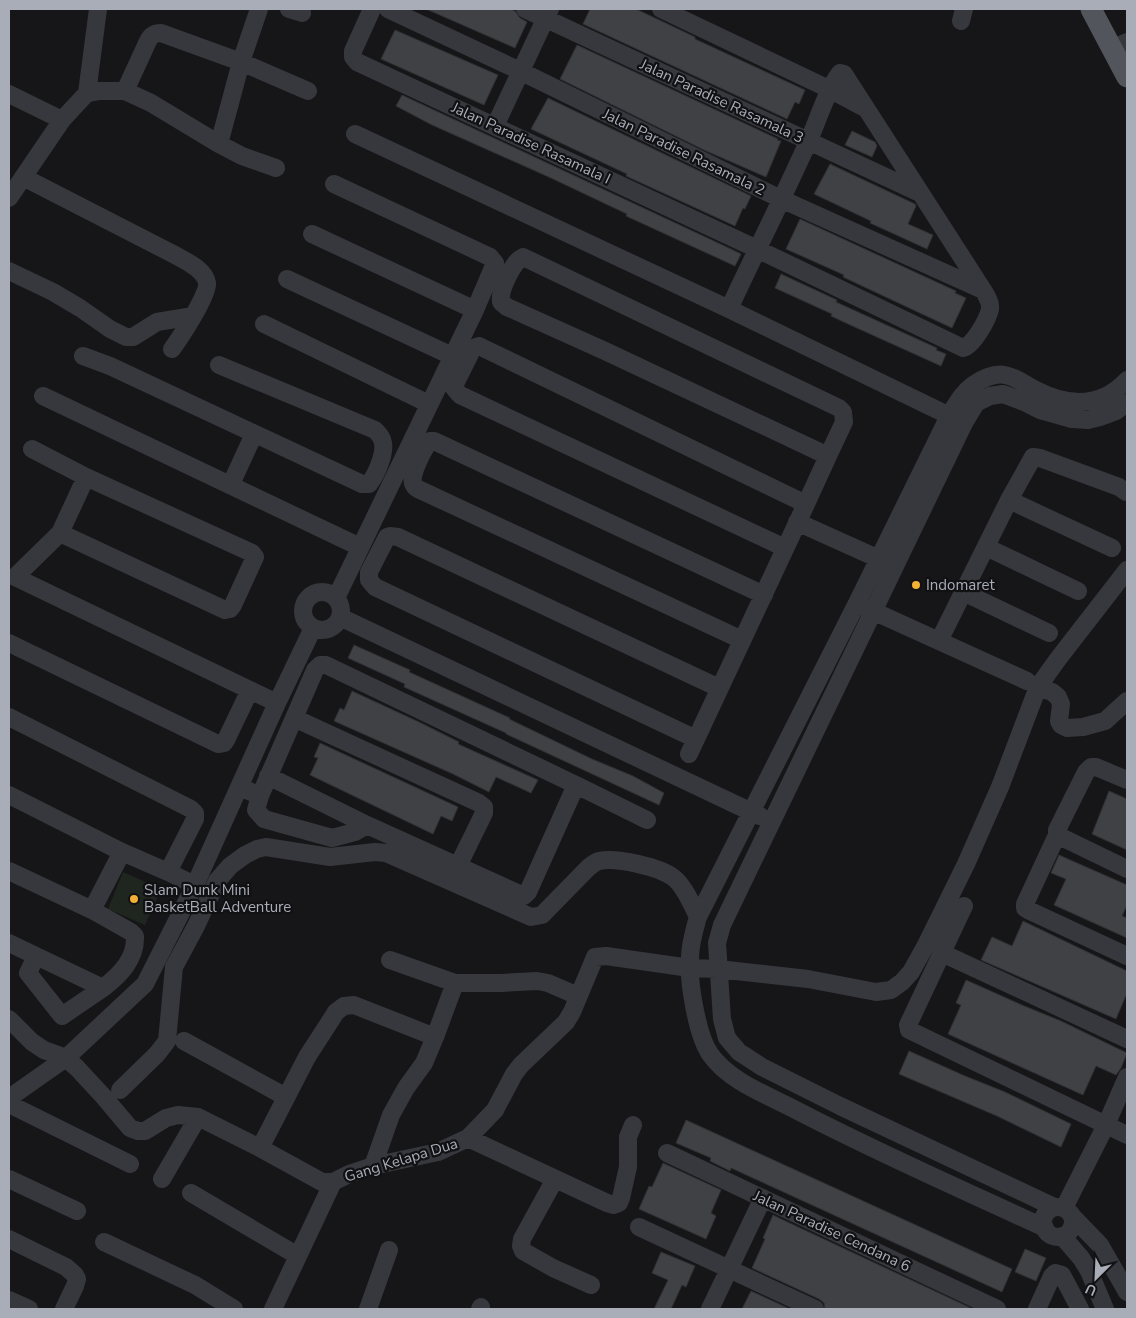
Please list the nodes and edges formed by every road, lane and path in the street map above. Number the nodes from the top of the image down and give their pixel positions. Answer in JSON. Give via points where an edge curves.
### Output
{"nodes":[{"id":1,"x":98,"y":9,"type":"edge"},
{"id":2,"x":259,"y":9,"type":"edge"},
{"id":3,"x":372,"y":9,"type":"edge"},
{"id":4,"x":388,"y":9,"type":"edge"},
{"id":5,"x":525,"y":9,"type":"edge"},
{"id":6,"x":661,"y":9,"type":"edge"},
{"id":7,"x":1091,"y":9,"type":"edge"},
{"id":8,"x":548,"y":14,"type":"edge"},
{"id":9,"x":1120,"y":45,"type":"edge"},
{"id":10,"x":241,"y":62,"type":"junction"},
{"id":11,"x":520,"y":71,"type":"junction"},
{"id":12,"x":1127,"y":77,"type":"edge"},
{"id":13,"x":830,"y":90,"type":"junction"},
{"id":14,"x":308,"y":91,"type":"dead end"},
{"id":15,"x":125,"y":92,"type":"junction"},
{"id":16,"x":87,"y":93,"type":"junction"},
{"id":17,"x":9,"y":94,"type":"edge"},
{"id":18,"x":62,"y":120,"type":"junction"},
{"id":19,"x":495,"y":126,"type":"junction"},
{"id":20,"x":355,"y":134,"type":"dead end"},
{"id":21,"x":808,"y":142,"type":"junction"},
{"id":22,"x":219,"y":144,"type":"junction"},
{"id":23,"x":276,"y":168,"type":"dead end"},
{"id":24,"x":23,"y":177,"type":"junction"},
{"id":25,"x":334,"y":184,"type":"dead end"},
{"id":26,"x":920,"y":193,"type":"junction"},
{"id":27,"x":9,"y":198,"type":"edge"},
{"id":28,"x":781,"y":199,"type":"junction"},
{"id":29,"x":312,"y":234,"type":"dead end"},
{"id":30,"x":757,"y":249,"type":"junction"},
{"id":31,"x":9,"y":271,"type":"edge"},
{"id":32,"x":287,"y":279,"type":"dead end"},
{"id":33,"x":983,"y":290,"type":"junction"},
{"id":34,"x":729,"y":309,"type":"junction"},
{"id":35,"x":475,"y":310,"type":"junction"},
{"id":36,"x":193,"y":316,"type":"junction"},
{"id":37,"x":264,"y":324,"type":"dead end"},
{"id":38,"x":172,"y":349,"type":"dead end"},
{"id":39,"x":83,"y":356,"type":"dead end"},
{"id":40,"x":452,"y":356,"type":"junction"},
{"id":41,"x":219,"y":365,"type":"dead end"},
{"id":42,"x":1127,"y":380,"type":"edge"},
{"id":43,"x":43,"y":396,"type":"dead end"},
{"id":44,"x":1127,"y":403,"type":"edge"},
{"id":45,"x":429,"y":404,"type":"junction"},
{"id":46,"x":957,"y":419,"type":"junction"},
{"id":47,"x":254,"y":434,"type":"junction"},
{"id":48,"x":32,"y":449,"type":"dead end"},
{"id":49,"x":828,"y":456,"type":"junction"},
{"id":50,"x":86,"y":477,"type":"junction"},
{"id":51,"x":231,"y":484,"type":"junction"},
{"id":52,"x":1126,"y":492,"type":"edge"},
{"id":53,"x":1009,"y":500,"type":"junction"},
{"id":54,"x":806,"y":504,"type":"junction"},
{"id":55,"x":797,"y":522,"type":"junction"},
{"id":56,"x":60,"y":533,"type":"junction"},
{"id":57,"x":360,"y":547,"type":"junction"},
{"id":58,"x":986,"y":547,"type":"junction"},
{"id":59,"x":785,"y":548,"type":"junction"},
{"id":60,"x":1112,"y":548,"type":"dead end"},
{"id":61,"x":878,"y":558,"type":"junction"},
{"id":62,"x":896,"y":567,"type":"junction"},
{"id":63,"x":1127,"y":570,"type":"edge"},
{"id":64,"x":12,"y":580,"type":"edge"},
{"id":65,"x":1078,"y":591,"type":"dead end"},
{"id":66,"x":963,"y":592,"type":"junction"},
{"id":67,"x":764,"y":595,"type":"junction"},
{"id":68,"x":336,"y":598,"type":"junction"},
{"id":69,"x":857,"y":603,"type":"junction"},
{"id":70,"x":874,"y":611,"type":"junction"},
{"id":71,"x":340,"y":617,"type":"junction"},
{"id":72,"x":313,"y":628,"type":"junction"},
{"id":73,"x":1049,"y":633,"type":"dead end"},
{"id":74,"x":742,"y":640,"type":"junction"},
{"id":75,"x":939,"y":640,"type":"junction"},
{"id":76,"x":9,"y":643,"type":"edge"},
{"id":77,"x":1033,"y":684,"type":"junction"},
{"id":78,"x":719,"y":688,"type":"junction"},
{"id":79,"x":250,"y":690,"type":"junction"},
{"id":80,"x":1127,"y":701,"type":"edge"},
{"id":81,"x":277,"y":704,"type":"junction"},
{"id":82,"x":9,"y":717,"type":"edge"},
{"id":83,"x":294,"y":718,"type":"junction"},
{"id":84,"x":268,"y":776,"type":"junction"},
{"id":85,"x":1127,"y":780,"type":"edge"},
{"id":86,"x":576,"y":785,"type":"junction"},
{"id":87,"x":240,"y":787,"type":"junction"},
{"id":88,"x":9,"y":795,"type":"edge"},
{"id":89,"x":260,"y":796,"type":"junction"},
{"id":90,"x":750,"y":812,"type":"junction"},
{"id":91,"x":647,"y":820,"type":"dead end"},
{"id":92,"x":772,"y":821,"type":"junction"},
{"id":93,"x":367,"y":825,"type":"junction"},
{"id":94,"x":1057,"y":835,"type":"junction"},
{"id":95,"x":122,"y":852,"type":"junction"},
{"id":96,"x":458,"y":866,"type":"junction"},
{"id":97,"x":1127,"y":869,"type":"edge"},
{"id":98,"x":9,"y":871,"type":"edge"},
{"id":99,"x":168,"y":872,"type":"junction"},
{"id":100,"x":195,"y":885,"type":"junction"},
{"id":101,"x":964,"y":906,"type":"dead end"},
{"id":102,"x":92,"y":910,"type":"junction"},
{"id":103,"x":698,"y":918,"type":"junction"},
{"id":104,"x":9,"y":943,"type":"edge"},
{"id":105,"x":942,"y":953,"type":"junction"},
{"id":106,"x":36,"y":956,"type":"junction"},
{"id":107,"x":1127,"y":956,"type":"edge"},
{"id":108,"x":390,"y":960,"type":"dead end"},
{"id":109,"x":690,"y":968,"type":"junction"},
{"id":110,"x":718,"y":969,"type":"junction"},
{"id":111,"x":455,"y":982,"type":"junction"},
{"id":112,"x":103,"y":988,"type":"junction"},
{"id":113,"x":578,"y":996,"type":"junction"},
{"id":114,"x":721,"y":1002,"type":"junction"},
{"id":115,"x":694,"y":1004,"type":"junction"},
{"id":116,"x":9,"y":1020,"type":"edge"},
{"id":117,"x":435,"y":1037,"type":"junction"},
{"id":118,"x":1127,"y":1039,"type":"edge"},
{"id":119,"x":184,"y":1041,"type":"dead end"},
{"id":120,"x":66,"y":1058,"type":"junction"},
{"id":121,"x":1127,"y":1077,"type":"edge"},
{"id":122,"x":120,"y":1090,"type":"dead end"},
{"id":123,"x":286,"y":1096,"type":"junction"},
{"id":124,"x":9,"y":1098,"type":"edge"},
{"id":125,"x":9,"y":1104,"type":"edge"},
{"id":126,"x":840,"y":1106,"type":"junction"},
{"id":127,"x":198,"y":1117,"type":"junction"},
{"id":128,"x":633,"y":1125,"type":"dead end"},
{"id":129,"x":1106,"y":1125,"type":"junction"},
{"id":130,"x":829,"y":1128,"type":"junction"},
{"id":131,"x":1127,"y":1135,"type":"edge"},
{"id":132,"x":468,"y":1138,"type":"junction"},
{"id":133,"x":260,"y":1148,"type":"junction"},
{"id":134,"x":667,"y":1153,"type":"dead end"},
{"id":135,"x":130,"y":1164,"type":"dead end"},
{"id":136,"x":373,"y":1166,"type":"junction"},
{"id":137,"x":162,"y":1178,"type":"dead end"},
{"id":138,"x":9,"y":1179,"type":"edge"},
{"id":139,"x":555,"y":1179,"type":"junction"},
{"id":140,"x":333,"y":1182,"type":"junction"},
{"id":141,"x":191,"y":1193,"type":"dead end"},
{"id":142,"x":764,"y":1198,"type":"junction"},
{"id":143,"x":1063,"y":1210,"type":"junction"},
{"id":144,"x":77,"y":1211,"type":"dead end"},
{"id":145,"x":639,"y":1227,"type":"dead end"},
{"id":146,"x":1045,"y":1228,"type":"junction"},
{"id":147,"x":1062,"y":1236,"type":"junction"},
{"id":148,"x":9,"y":1239,"type":"edge"},
{"id":149,"x":104,"y":1242,"type":"dead end"},
{"id":150,"x":390,"y":1250,"type":"dead end"},
{"id":151,"x":298,"y":1256,"type":"junction"},
{"id":152,"x":730,"y":1270,"type":"junction"},
{"id":153,"x":591,"y":1285,"type":"dead end"},
{"id":154,"x":1127,"y":1292,"type":"edge"},
{"id":155,"x":9,"y":1300,"type":"edge"},
{"id":156,"x":29,"y":1309,"type":"edge"},
{"id":157,"x":64,"y":1309,"type":"edge"},
{"id":158,"x":234,"y":1309,"type":"edge"},
{"id":159,"x":273,"y":1309,"type":"edge"},
{"id":160,"x":368,"y":1309,"type":"edge"},
{"id":161,"x":710,"y":1309,"type":"edge"},
{"id":162,"x":815,"y":1309,"type":"edge"},
{"id":163,"x":997,"y":1309,"type":"edge"},
{"id":164,"x":1037,"y":1309,"type":"edge"},
{"id":165,"x":1080,"y":1309,"type":"edge"},
{"id":166,"x":1105,"y":1309,"type":"edge"}],
"edges":[{"from":1,"to":16,"type":"street"},
{"from":2,"to":10,"type":"street"},
{"from":3,"to":19,"type":"street","name":"Jalan Paradise Rasamala I","via":[[353,51],[357,62]]},
{"from":4,"to":11,"type":"street","name":"Jalan Paradise Rasamala 2"},
{"from":5,"to":8,"type":"street","name":"Jalan Paradise Rasamala 3"},
{"from":6,"to":13,"type":"street"},
{"from":7,"to":9,"type":"main road"},
{"from":8,"to":11,"type":"street"},
{"from":8,"to":21,"type":"street","name":"Jalan Paradise Rasamala 3"},
{"from":9,"to":12,"type":"main road"},
{"from":10,"to":14,"type":"street"},
{"from":10,"to":15,"type":"street","via":[[156,33],[148,41]]},
{"from":10,"to":22,"type":"street"},
{"from":11,"to":19,"type":"street"},
{"from":11,"to":28,"type":"street","name":"Jalan Paradise Rasamala 2"},
{"from":13,"to":21,"type":"street"},
{"from":13,"to":26,"type":"street","via":[[839,74],[844,74]]},
{"from":15,"to":16,"type":"street"},
{"from":15,"to":22,"type":"street","via":[[151,103]]},
{"from":16,"to":18,"type":"street"},
{"from":17,"to":18,"type":"street"},
{"from":18,"to":24,"type":"street"},
{"from":19,"to":30,"type":"street","name":"Jalan Paradise Rasamala I"},
{"from":20,"to":34,"type":"street"},
{"from":21,"to":26,"type":"street","name":"Jalan Paradise Rasamala 3"},
{"from":21,"to":28,"type":"street"},
{"from":22,"to":23,"type":"street"},
{"from":24,"to":27,"type":"street"},
{"from":24,"to":36,"type":"street","via":[[199,270],[207,287]]},
{"from":25,"to":35,"type":"street","via":[[493,259],[495,263]]},
{"from":26,"to":33,"type":"street"},
{"from":28,"to":30,"type":"street"},
{"from":28,"to":33,"type":"street","name":"Jalan Paradise Rasamala 2"},
{"from":29,"to":35,"type":"street"},
{"from":30,"to":33,"type":"street","name":"Jalan Paradise Rasamala I","via":[[963,348],[974,341],[990,310]]},
{"from":30,"to":34,"type":"street"},
{"from":31,"to":36,"type":"street","via":[[53,292],[126,337],[132,337],[157,322]]},
{"from":32,"to":40,"type":"street"},
{"from":34,"to":46,"type":"street"},
{"from":35,"to":40,"type":"street"},
{"from":36,"to":38,"type":"street"},
{"from":37,"to":45,"type":"street"},
{"from":39,"to":47,"type":"street"},
{"from":40,"to":45,"type":"street"},
{"from":41,"to":47,"type":"street","via":[[375,430],[384,445],[372,480],[366,485]]},
{"from":42,"to":46,"type":"street","via":[[1114,393],[1100,400],[1079,403],[1053,398],[1013,378],[995,375],[974,384],[964,393]]},
{"from":43,"to":51,"type":"street"},
{"from":44,"to":46,"type":"street","via":[[1100,417],[1072,419],[1003,394],[976,403]]},
{"from":45,"to":57,"type":"street"},
{"from":46,"to":61,"type":"street"},
{"from":46,"to":62,"type":"street"},
{"from":47,"to":51,"type":"street"},
{"from":48,"to":50,"type":"street"},
{"from":49,"to":49,"type":"street","via":[[507,307],[500,302],[500,294],[515,262],[527,257],[839,408],[844,422]]},
{"from":49,"to":54,"type":"street"},
{"from":50,"to":56,"type":"street"},
{"from":50,"to":56,"type":"street","via":[[254,555],[234,605],[225,610]]},
{"from":51,"to":57,"type":"street"},
{"from":52,"to":53,"type":"street","via":[[1036,456]]},
{"from":53,"to":58,"type":"street"},
{"from":53,"to":60,"type":"street"},
{"from":54,"to":55,"type":"street"},
{"from":54,"to":59,"type":"street","via":[[479,346],[472,350],[455,384],[454,388],[460,395]]},
{"from":55,"to":59,"type":"street"},
{"from":55,"to":61,"type":"street"},
{"from":56,"to":64,"type":"street"},
{"from":57,"to":68,"type":"street"},
{"from":58,"to":65,"type":"street"},
{"from":58,"to":66,"type":"street"},
{"from":59,"to":67,"type":"street"},
{"from":61,"to":62,"type":"street"},
{"from":61,"to":69,"type":"street"},
{"from":62,"to":70,"type":"street"},
{"from":63,"to":77,"type":"street","via":[[1058,659]]},
{"from":64,"to":79,"type":"street"},
{"from":66,"to":73,"type":"street"},
{"from":66,"to":75,"type":"street"},
{"from":67,"to":74,"type":"street"},
{"from":67,"to":74,"type":"street","via":[[434,441],[426,446],[412,481],[418,489]]},
{"from":68,"to":71,"type":"street"},
{"from":68,"to":72,"type":"street","via":[[319,592],[305,602],[303,613]]},
{"from":69,"to":70,"type":"street"},
{"from":69,"to":90,"type":"street"},
{"from":70,"to":75,"type":"street"},
{"from":70,"to":92,"type":"street"},
{"from":71,"to":72,"type":"street","via":[[330,628]]},
{"from":71,"to":90,"type":"street"},
{"from":72,"to":81,"type":"street"},
{"from":74,"to":78,"type":"street"},
{"from":75,"to":77,"type":"street"},
{"from":76,"to":79,"type":"street","via":[[222,745]]},
{"from":77,"to":80,"type":"street","via":[[1058,697],[1061,704],[1059,721],[1067,728],[1104,721]]},
{"from":77,"to":110,"type":"street","via":[[1000,787],[926,945],[902,982],[891,990],[876,992],[808,979]]},
{"from":78,"to":78,"type":"street","via":[[394,536],[387,537],[369,572],[368,580],[375,587],[692,746]]},
{"from":79,"to":81,"type":"street"},
{"from":81,"to":87,"type":"street"},
{"from":82,"to":99,"type":"street","via":[[192,809],[195,819]]},
{"from":83,"to":84,"type":"street"},
{"from":83,"to":86,"type":"street","via":[[315,670],[326,664]]},
{"from":83,"to":96,"type":"street","via":[[484,807]]},
{"from":84,"to":89,"type":"street"},
{"from":84,"to":93,"type":"street"},
{"from":85,"to":94,"type":"street","via":[[1091,767],[1069,805]]},
{"from":86,"to":91,"type":"street"},
{"from":86,"to":96,"type":"street","via":[[526,895],[521,896]]},
{"from":87,"to":89,"type":"street"},
{"from":87,"to":100,"type":"street"},
{"from":88,"to":95,"type":"street"},
{"from":89,"to":93,"type":"street","via":[[256,810],[264,819],[322,836],[345,836]]},
{"from":90,"to":92,"type":"street"},
{"from":90,"to":103,"type":"street"},
{"from":92,"to":110,"type":"street","via":[[722,925],[717,944]]},
{"from":93,"to":96,"type":"street"},
{"from":94,"to":97,"type":"street"},
{"from":94,"to":107,"type":"street","via":[[1025,908]]},
{"from":95,"to":99,"type":"street"},
{"from":95,"to":102,"type":"street"},
{"from":98,"to":102,"type":"street"},
{"from":99,"to":100,"type":"street"},
{"from":100,"to":120,"type":"street","via":[[145,984]]},
{"from":101,"to":105,"type":"street"},
{"from":102,"to":112,"type":"street","via":[[131,932],[136,943],[126,968]]},
{"from":103,"to":109,"type":"street","via":[[692,938]]},
{"from":103,"to":122,"type":"street","via":[[675,879],[666,872],[643,864],[597,862],[542,915],[531,917],[386,853],[330,857],[266,847],[257,849],[245,854],[218,881],[174,967],[167,1041]]},
{"from":104,"to":106,"type":"street"},
{"from":105,"to":118,"type":"street"},
{"from":105,"to":129,"type":"street","via":[[908,1030]]},
{"from":106,"to":112,"type":"street"},
{"from":106,"to":112,"type":"street","via":[[28,973],[62,1016]]},
{"from":108,"to":111,"type":"street"},
{"from":109,"to":110,"type":"street"},
{"from":109,"to":113,"type":"street","name":"Gang Kelapa Dua","via":[[597,956]]},
{"from":109,"to":115,"type":"street"},
{"from":110,"to":114,"type":"street"},
{"from":111,"to":113,"type":"street","via":[[548,982]]},
{"from":111,"to":117,"type":"street"},
{"from":113,"to":132,"type":"street","name":"Gang Kelapa Dua","via":[[566,1022],[521,1065],[495,1110]]},
{"from":114,"to":115,"type":"street"},
{"from":114,"to":126,"type":"street","via":[[727,1038],[739,1052]]},
{"from":115,"to":130,"type":"street","via":[[702,1040],[723,1069],[737,1080]]},
{"from":116,"to":120,"type":"street","via":[[32,1042]]},
{"from":117,"to":123,"type":"street","via":[[354,1005],[344,1006],[336,1012],[307,1057]]},
{"from":117,"to":136,"type":"street","via":[[424,1063],[391,1114]]},
{"from":119,"to":123,"type":"street"},
{"from":120,"to":124,"type":"street"},
{"from":120,"to":127,"type":"street","via":[[130,1128],[145,1131],[166,1118],[178,1115]]},
{"from":121,"to":129,"type":"street"},
{"from":123,"to":133,"type":"street"},
{"from":125,"to":135,"type":"street"},
{"from":126,"to":130,"type":"street"},
{"from":126,"to":143,"type":"street"},
{"from":127,"to":133,"type":"street"},
{"from":127,"to":137,"type":"street"},
{"from":128,"to":139,"type":"street","via":[[628,1137],[628,1167],[619,1203],[607,1203]]},
{"from":129,"to":131,"type":"street"},
{"from":129,"to":143,"type":"street"},
{"from":130,"to":146,"type":"street"},
{"from":132,"to":136,"type":"street","name":"Gang Kelapa Dua","via":[[438,1152]]},
{"from":132,"to":139,"type":"street"},
{"from":133,"to":140,"type":"street","via":[[322,1182]]},
{"from":134,"to":142,"type":"street","name":"Jalan Paradise Cendana 6"},
{"from":136,"to":140,"type":"street","name":"Gang Kelapa Dua"},
{"from":138,"to":144,"type":"street"},
{"from":139,"to":153,"type":"street","via":[[521,1246],[523,1251],[552,1268]]},
{"from":140,"to":151,"type":"street","name":"Gang Kelapa Dua"},
{"from":141,"to":151,"type":"street"},
{"from":142,"to":152,"type":"street"},
{"from":142,"to":163,"type":"street","name":"Jalan Paradise Cendana 6"},
{"from":143,"to":146,"type":"street","via":[[1046,1213]]},
{"from":143,"to":147,"type":"street","via":[[1073,1222]]},
{"from":143,"to":154,"type":"street","via":[[1100,1245]]},
{"from":145,"to":152,"type":"street"},
{"from":146,"to":147,"type":"street","via":[[1052,1235]]},
{"from":147,"to":166,"type":"street","via":[[1089,1271]]},
{"from":148,"to":157,"type":"street","via":[[66,1267],[75,1275],[75,1286]]},
{"from":149,"to":158,"type":"street","via":[[186,1281]]},
{"from":150,"to":160,"type":"street"},
{"from":151,"to":159,"type":"street","name":"Gang Kelapa Dua"},
{"from":152,"to":161,"type":"street"},
{"from":152,"to":162,"type":"street"},
{"from":155,"to":156,"type":"street"},
{"from":164,"to":165,"type":"street","via":[[1055,1273],[1062,1275]]}]}
